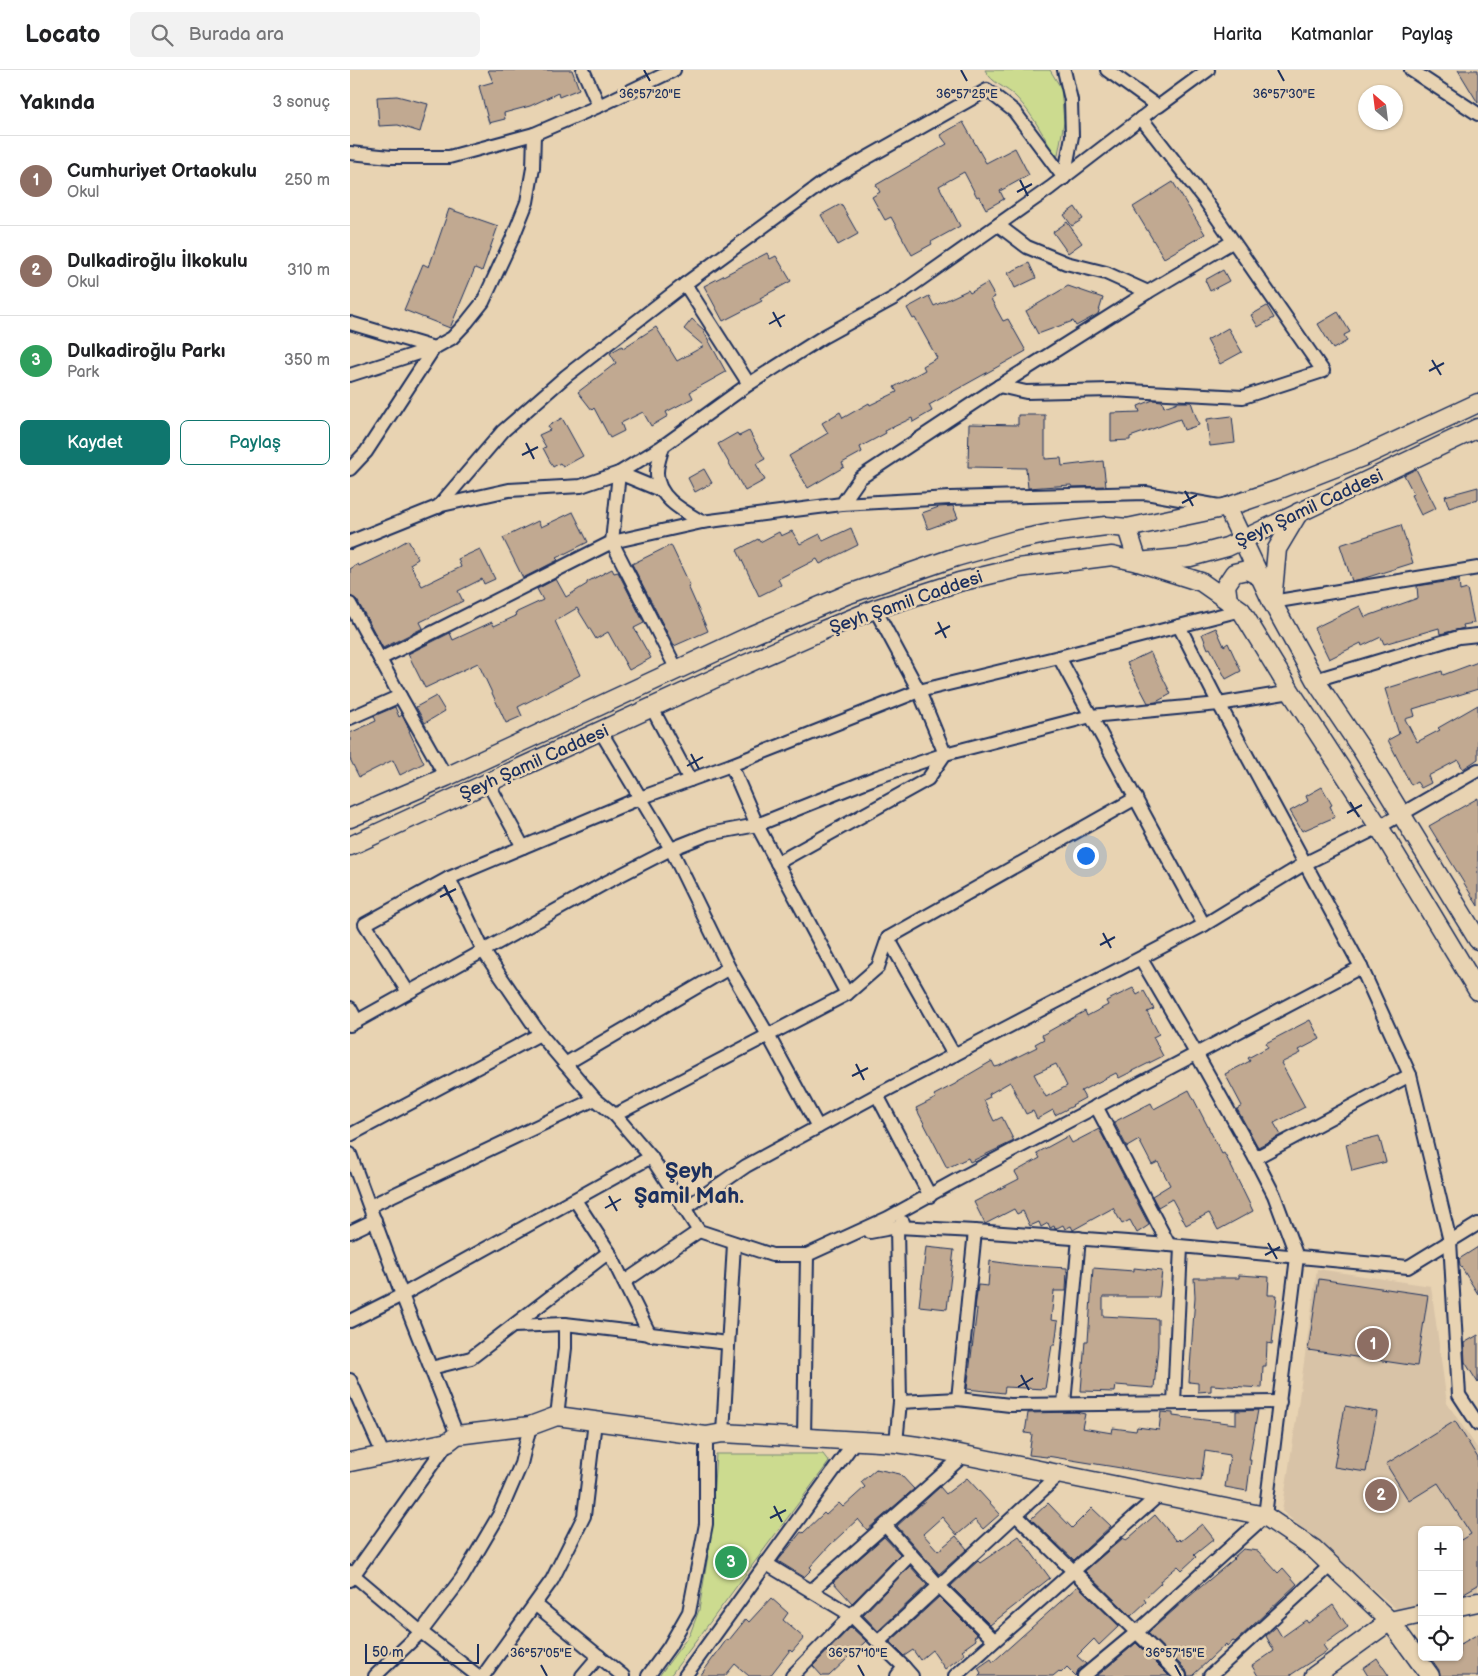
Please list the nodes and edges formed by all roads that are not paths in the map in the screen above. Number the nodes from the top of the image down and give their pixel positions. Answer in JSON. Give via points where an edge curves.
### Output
{"nodes":[{"id":1,"x":583,"y":70,"type":"edge"},
{"id":2,"x":674,"y":70,"type":"edge"},
{"id":3,"x":1064,"y":70,"type":"edge"},
{"id":4,"x":1107,"y":70,"type":"edge"},
{"id":5,"x":1208,"y":70,"type":"edge"},
{"id":6,"x":1416,"y":71,"type":"edge"},
{"id":7,"x":599,"y":106,"type":"junction"},
{"id":8,"x":1157,"y":106,"type":"junction"},
{"id":9,"x":1478,"y":114,"type":"edge"},
{"id":10,"x":1141,"y":118,"type":"junction"},
{"id":11,"x":534,"y":134,"type":"junction"},
{"id":12,"x":350,"y":153,"type":"edge"},
{"id":13,"x":1064,"y":178,"type":"junction"},
{"id":14,"x":998,"y":225,"type":"junction"},
{"id":15,"x":1232,"y":242,"type":"junction"},
{"id":16,"x":684,"y":284,"type":"junction"},
{"id":17,"x":1148,"y":292,"type":"junction"},
{"id":18,"x":350,"y":323,"type":"edge"},
{"id":19,"x":434,"y":348,"type":"junction"},
{"id":20,"x":350,"y":375,"type":"edge"},
{"id":21,"x":749,"y":384,"type":"junction"},
{"id":22,"x":999,"y":386,"type":"junction"},
{"id":23,"x":1478,"y":402,"type":"edge"},
{"id":24,"x":1478,"y":428,"type":"edge"},
{"id":25,"x":663,"y":446,"type":"junction"},
{"id":26,"x":350,"y":469,"type":"edge"},
{"id":27,"x":619,"y":473,"type":"junction"},
{"id":28,"x":660,"y":490,"type":"junction"},
{"id":29,"x":842,"y":504,"type":"junction"},
{"id":30,"x":438,"y":507,"type":"junction"},
{"id":31,"x":1227,"y":507,"type":"junction"},
{"id":32,"x":1299,"y":512,"type":"junction"},
{"id":33,"x":702,"y":522,"type":"junction"},
{"id":34,"x":1127,"y":528,"type":"junction"},
{"id":35,"x":1242,"y":540,"type":"junction"},
{"id":36,"x":350,"y":542,"type":"edge"},
{"id":37,"x":612,"y":542,"type":"junction"},
{"id":38,"x":1138,"y":562,"type":"junction"},
{"id":39,"x":1478,"y":568,"type":"edge"},
{"id":40,"x":1259,"y":576,"type":"junction"},
{"id":41,"x":1272,"y":602,"type":"junction"},
{"id":42,"x":350,"y":604,"type":"edge"},
{"id":43,"x":1235,"y":605,"type":"junction"},
{"id":44,"x":875,"y":609,"type":"junction"},
{"id":45,"x":1179,"y":626,"type":"junction"},
{"id":46,"x":1478,"y":635,"type":"edge"},
{"id":47,"x":1060,"y":657,"type":"junction"},
{"id":48,"x":380,"y":659,"type":"junction"},
{"id":49,"x":676,"y":670,"type":"junction"},
{"id":50,"x":1315,"y":680,"type":"junction"},
{"id":51,"x":919,"y":691,"type":"junction"},
{"id":52,"x":1291,"y":692,"type":"junction"},
{"id":53,"x":400,"y":696,"type":"junction"},
{"id":54,"x":1218,"y":704,"type":"junction"},
{"id":55,"x":652,"y":708,"type":"junction"},
{"id":56,"x":1091,"y":716,"type":"junction"},
{"id":57,"x":350,"y":718,"type":"edge"},
{"id":58,"x":600,"y":732,"type":"junction"},
{"id":59,"x":945,"y":754,"type":"junction"},
{"id":60,"x":731,"y":765,"type":"junction"},
{"id":61,"x":1478,"y":770,"type":"edge"},
{"id":62,"x":446,"y":777,"type":"junction"},
{"id":63,"x":690,"y":780,"type":"junction"},
{"id":64,"x":488,"y":783,"type":"junction"},
{"id":65,"x":640,"y":798,"type":"junction"},
{"id":66,"x":1136,"y":798,"type":"junction"},
{"id":67,"x":1400,"y":814,"type":"junction"},
{"id":68,"x":351,"y":817,"type":"edge"},
{"id":69,"x":757,"y":825,"type":"junction"},
{"id":70,"x":1379,"y":827,"type":"junction"},
{"id":71,"x":350,"y":846,"type":"edge"},
{"id":72,"x":523,"y":847,"type":"junction"},
{"id":73,"x":671,"y":849,"type":"junction"},
{"id":74,"x":777,"y":863,"type":"junction"},
{"id":75,"x":1304,"y":864,"type":"junction"},
{"id":76,"x":449,"y":878,"type":"junction"},
{"id":77,"x":1204,"y":925,"type":"junction"},
{"id":78,"x":888,"y":938,"type":"junction"},
{"id":79,"x":1478,"y":940,"type":"edge"},
{"id":80,"x":484,"y":952,"type":"junction"},
{"id":81,"x":1141,"y":959,"type":"junction"},
{"id":82,"x":1361,"y":967,"type":"junction"},
{"id":83,"x":729,"y":968,"type":"junction"},
{"id":84,"x":1478,"y":991,"type":"edge"},
{"id":85,"x":408,"y":992,"type":"junction"},
{"id":86,"x":847,"y":994,"type":"junction"},
{"id":87,"x":350,"y":1008,"type":"edge"},
{"id":88,"x":353,"y":1023,"type":"edge"},
{"id":89,"x":540,"y":1034,"type":"junction"},
{"id":90,"x":768,"y":1035,"type":"junction"},
{"id":91,"x":1196,"y":1053,"type":"junction"},
{"id":92,"x":954,"y":1055,"type":"junction"},
{"id":93,"x":565,"y":1064,"type":"junction"},
{"id":94,"x":1410,"y":1075,"type":"junction"},
{"id":95,"x":877,"y":1095,"type":"junction"},
{"id":96,"x":595,"y":1099,"type":"junction"},
{"id":97,"x":1096,"y":1106,"type":"junction"},
{"id":98,"x":615,"y":1115,"type":"junction"},
{"id":99,"x":818,"y":1127,"type":"junction"},
{"id":100,"x":350,"y":1135,"type":"edge"},
{"id":101,"x":350,"y":1154,"type":"edge"},
{"id":102,"x":652,"y":1157,"type":"junction"},
{"id":103,"x":1255,"y":1158,"type":"junction"},
{"id":104,"x":930,"y":1196,"type":"junction"},
{"id":105,"x":575,"y":1200,"type":"junction"},
{"id":106,"x":370,"y":1206,"type":"junction"},
{"id":107,"x":684,"y":1209,"type":"junction"},
{"id":108,"x":375,"y":1220,"type":"junction"},
{"id":109,"x":1478,"y":1224,"type":"edge"},
{"id":110,"x":897,"y":1227,"type":"junction"},
{"id":111,"x":699,"y":1231,"type":"junction"},
{"id":112,"x":975,"y":1231,"type":"junction"},
{"id":113,"x":350,"y":1232,"type":"edge"},
{"id":114,"x":853,"y":1235,"type":"junction"},
{"id":115,"x":1079,"y":1238,"type":"junction"},
{"id":116,"x":1450,"y":1241,"type":"junction"},
{"id":117,"x":734,"y":1244,"type":"junction"},
{"id":118,"x":1175,"y":1246,"type":"junction"},
{"id":119,"x":609,"y":1252,"type":"junction"},
{"id":120,"x":806,"y":1255,"type":"junction"},
{"id":121,"x":1297,"y":1257,"type":"junction"},
{"id":122,"x":624,"y":1282,"type":"junction"},
{"id":123,"x":402,"y":1295,"type":"junction"},
{"id":124,"x":350,"y":1321,"type":"edge"},
{"id":125,"x":565,"y":1324,"type":"junction"},
{"id":126,"x":513,"y":1326,"type":"junction"},
{"id":127,"x":650,"y":1335,"type":"junction"},
{"id":128,"x":728,"y":1343,"type":"junction"},
{"id":129,"x":431,"y":1368,"type":"junction"},
{"id":130,"x":350,"y":1380,"type":"edge"},
{"id":131,"x":958,"y":1399,"type":"junction"},
{"id":132,"x":900,"y":1402,"type":"junction"},
{"id":133,"x":1280,"y":1402,"type":"junction"},
{"id":134,"x":1174,"y":1403,"type":"junction"},
{"id":135,"x":1064,"y":1404,"type":"junction"},
{"id":136,"x":557,"y":1416,"type":"junction"},
{"id":137,"x":595,"y":1420,"type":"junction"},
{"id":138,"x":1478,"y":1424,"type":"edge"},
{"id":139,"x":530,"y":1426,"type":"junction"},
{"id":140,"x":715,"y":1434,"type":"junction"},
{"id":141,"x":804,"y":1438,"type":"junction"},
{"id":142,"x":453,"y":1439,"type":"junction"},
{"id":143,"x":855,"y":1441,"type":"junction"},
{"id":144,"x":896,"y":1443,"type":"junction"},
{"id":145,"x":383,"y":1454,"type":"junction"},
{"id":146,"x":964,"y":1455,"type":"junction"},
{"id":147,"x":350,"y":1462,"type":"edge"},
{"id":148,"x":1060,"y":1474,"type":"junction"},
{"id":149,"x":1159,"y":1495,"type":"junction"},
{"id":150,"x":1016,"y":1515,"type":"junction"},
{"id":151,"x":1265,"y":1516,"type":"junction"},
{"id":152,"x":885,"y":1525,"type":"junction"},
{"id":153,"x":910,"y":1555,"type":"junction"},
{"id":154,"x":765,"y":1563,"type":"junction"},
{"id":155,"x":1331,"y":1565,"type":"junction"},
{"id":156,"x":1072,"y":1571,"type":"junction"},
{"id":157,"x":351,"y":1576,"type":"edge"},
{"id":158,"x":938,"y":1585,"type":"junction"},
{"id":159,"x":811,"y":1591,"type":"junction"},
{"id":160,"x":1478,"y":1602,"type":"edge"},
{"id":161,"x":536,"y":1605,"type":"junction"},
{"id":162,"x":1463,"y":1605,"type":"edge"},
{"id":163,"x":851,"y":1615,"type":"junction"},
{"id":164,"x":1418,"y":1615,"type":"edge"},
{"id":165,"x":1390,"y":1620,"type":"junction"},
{"id":166,"x":421,"y":1632,"type":"junction"},
{"id":167,"x":1137,"y":1632,"type":"junction"},
{"id":168,"x":994,"y":1640,"type":"junction"},
{"id":169,"x":878,"y":1642,"type":"junction"},
{"id":170,"x":599,"y":1656,"type":"junction"},
{"id":171,"x":904,"y":1673,"type":"edge"},
{"id":172,"x":375,"y":1676,"type":"edge"},
{"id":173,"x":478,"y":1676,"type":"edge"},
{"id":174,"x":483,"y":1676,"type":"edge"},
{"id":175,"x":582,"y":1676,"type":"edge"},
{"id":176,"x":623,"y":1676,"type":"edge"},
{"id":177,"x":648,"y":1676,"type":"edge"},
{"id":178,"x":685,"y":1676,"type":"edge"},
{"id":179,"x":792,"y":1676,"type":"edge"},
{"id":180,"x":954,"y":1676,"type":"edge"},
{"id":181,"x":1084,"y":1676,"type":"edge"},
{"id":182,"x":1180,"y":1676,"type":"edge"},
{"id":183,"x":1210,"y":1676,"type":"edge"},
{"id":184,"x":1314,"y":1676,"type":"edge"},
{"id":185,"x":1430,"y":1676,"type":"edge"}],
"edges":[{"from":1,"to":7,"type":"street"},
{"from":2,"to":7,"type":"street"},
{"from":3,"to":13,"type":"street","via":[[1072,136]]},
{"from":4,"to":8,"type":"street"},
{"from":5,"to":8,"type":"street"},
{"from":6,"to":9,"type":"street"},
{"from":7,"to":11,"type":"street"},
{"from":8,"to":10,"type":"street"},
{"from":10,"to":13,"type":"street"},
{"from":10,"to":15,"type":"street","via":[[1204,199]]},
{"from":11,"to":12,"type":"street","via":[[449,157]]},
{"from":11,"to":19,"type":"street","via":[[527,202],[483,302],[452,338]]},
{"from":13,"to":14,"type":"street"},
{"from":13,"to":16,"type":"street","via":[[1014,111],[987,90],[824,182]]},
{"from":14,"to":17,"type":"street","via":[[1027,247],[1066,263],[1106,273]]},
{"from":14,"to":21,"type":"street","via":[[894,298],[823,337]]},
{"from":15,"to":17,"type":"street"},
{"from":15,"to":22,"type":"street","via":[[1323,372],[1243,397],[1111,390],[1026,392]]},
{"from":16,"to":21,"type":"street"},
{"from":16,"to":30,"type":"street","via":[[566,376],[503,431]]},
{"from":17,"to":22,"type":"street"},
{"from":18,"to":19,"type":"street"},
{"from":19,"to":20,"type":"street"},
{"from":19,"to":26,"type":"street","via":[[366,452]]},
{"from":21,"to":25,"type":"street"},
{"from":22,"to":29,"type":"street","via":[[860,478]]},
{"from":23,"to":31,"type":"main road","name":"Şeyh Şamil Caddesi","via":[[1362,457]]},
{"from":24,"to":32,"type":"main road","name":"Şeyh Şamil Caddesi"},
{"from":25,"to":27,"type":"street"},
{"from":25,"to":28,"type":"street","via":[[657,472]]},
{"from":27,"to":28,"type":"street"},
{"from":27,"to":30,"type":"street","via":[[581,486],[509,490]]},
{"from":27,"to":37,"type":"street"},
{"from":28,"to":33,"type":"street"},
{"from":29,"to":31,"type":"street","via":[[1146,493]]},
{"from":29,"to":33,"type":"street"},
{"from":30,"to":36,"type":"street"},
{"from":31,"to":34,"type":"main road","name":"Şeyh Şamil Caddesi"},
{"from":31,"to":35,"type":"main road"},
{"from":32,"to":35,"type":"main road","name":"Şeyh Şamil Caddesi"},
{"from":32,"to":41,"type":"main road","via":[[1277,549]]},
{"from":33,"to":37,"type":"street"},
{"from":34,"to":38,"type":"main road"},
{"from":34,"to":49,"type":"main road","name":"Şeyh Şamil Caddesi","via":[[1106,526],[1051,533],[956,557],[846,595]]},
{"from":35,"to":38,"type":"main road","name":"Şeyh Şamil Caddesi","via":[[1190,558]]},
{"from":35,"to":40,"type":"main road"},
{"from":37,"to":48,"type":"street"},
{"from":37,"to":49,"type":"street"},
{"from":38,"to":43,"type":"main road","via":[[1201,582]]},
{"from":38,"to":44,"type":"main road","name":"Şeyh Şamil Caddesi","via":[[1112,556],[1018,568],[959,582]]},
{"from":39,"to":41,"type":"street"},
{"from":40,"to":41,"type":"main road"},
{"from":40,"to":43,"type":"main road","via":[[1247,570],[1234,574],[1226,585]]},
{"from":41,"to":50,"type":"main road"},
{"from":42,"to":48,"type":"street"},
{"from":43,"to":45,"type":"street"},
{"from":43,"to":52,"type":"main road"},
{"from":44,"to":51,"type":"street"},
{"from":44,"to":55,"type":"main road","name":"Şeyh Şamil Caddesi"},
{"from":45,"to":47,"type":"street"},
{"from":45,"to":54,"type":"street"},
{"from":46,"to":50,"type":"street","via":[[1459,637]]},
{"from":47,"to":51,"type":"street"},
{"from":47,"to":56,"type":"street"},
{"from":48,"to":53,"type":"street"},
{"from":49,"to":62,"type":"main road","name":"Şeyh Şamil Caddesi"},
{"from":50,"to":67,"type":"main road"},
{"from":51,"to":59,"type":"street"},
{"from":51,"to":60,"type":"street"},
{"from":52,"to":54,"type":"street"},
{"from":52,"to":70,"type":"main road"},
{"from":53,"to":57,"type":"street"},
{"from":53,"to":62,"type":"street"},
{"from":54,"to":56,"type":"street"},
{"from":54,"to":75,"type":"street"},
{"from":55,"to":58,"type":"main road","name":"Şeyh Şamil Caddesi"},
{"from":55,"to":63,"type":"street"},
{"from":56,"to":59,"type":"street"},
{"from":56,"to":66,"type":"street"},
{"from":58,"to":64,"type":"main road","name":"Şeyh Şamil Caddesi"},
{"from":58,"to":65,"type":"street"},
{"from":59,"to":69,"type":"street","via":[[877,777]]},
{"from":59,"to":74,"type":"street","via":[[928,779]]},
{"from":60,"to":63,"type":"street"},
{"from":60,"to":69,"type":"street"},
{"from":61,"to":67,"type":"street"},
{"from":62,"to":68,"type":"main road","name":"Şeyh Şamil Caddesi"},
{"from":63,"to":65,"type":"street"},
{"from":64,"to":71,"type":"main road","name":"Şeyh Şamil Caddesi"},
{"from":64,"to":72,"type":"street"},
{"from":65,"to":72,"type":"street"},
{"from":65,"to":73,"type":"street"},
{"from":66,"to":77,"type":"street"},
{"from":66,"to":78,"type":"street"},
{"from":67,"to":70,"type":"street"},
{"from":67,"to":79,"type":"main road"},
{"from":69,"to":73,"type":"street","via":[[709,834]]},
{"from":69,"to":74,"type":"street"},
{"from":70,"to":75,"type":"street"},
{"from":70,"to":84,"type":"main road"},
{"from":72,"to":76,"type":"street"},
{"from":73,"to":80,"type":"street"},
{"from":73,"to":83,"type":"street"},
{"from":74,"to":86,"type":"street"},
{"from":75,"to":77,"type":"street"},
{"from":75,"to":82,"type":"street"},
{"from":76,"to":80,"type":"street"},
{"from":76,"to":85,"type":"street","via":[[365,924]]},
{"from":77,"to":81,"type":"street"},
{"from":78,"to":86,"type":"street","via":[[878,967]]},
{"from":78,"to":92,"type":"street"},
{"from":80,"to":85,"type":"street"},
{"from":80,"to":89,"type":"street"},
{"from":81,"to":91,"type":"street"},
{"from":81,"to":92,"type":"street"},
{"from":82,"to":91,"type":"street"},
{"from":82,"to":94,"type":"street"},
{"from":83,"to":90,"type":"street"},
{"from":83,"to":93,"type":"street"},
{"from":85,"to":88,"type":"street"},
{"from":86,"to":90,"type":"street"},
{"from":87,"to":88,"type":"street"},
{"from":89,"to":93,"type":"street"},
{"from":89,"to":100,"type":"street"},
{"from":90,"to":98,"type":"street"},
{"from":90,"to":99,"type":"street"},
{"from":91,"to":97,"type":"street"},
{"from":91,"to":103,"type":"street"},
{"from":92,"to":95,"type":"street"},
{"from":93,"to":96,"type":"street"},
{"from":94,"to":103,"type":"street"},
{"from":94,"to":116,"type":"street"},
{"from":95,"to":99,"type":"street"},
{"from":95,"to":104,"type":"street"},
{"from":96,"to":98,"type":"street"},
{"from":96,"to":106,"type":"street"},
{"from":97,"to":104,"type":"street"},
{"from":97,"to":118,"type":"street"},
{"from":98,"to":102,"type":"street"},
{"from":99,"to":107,"type":"street","via":[[746,1166]]},
{"from":101,"to":106,"type":"street"},
{"from":102,"to":105,"type":"street"},
{"from":102,"to":107,"type":"street"},
{"from":103,"to":121,"type":"street","via":[[1274,1195]]},
{"from":104,"to":110,"type":"street"},
{"from":104,"to":114,"type":"street"},
{"from":105,"to":119,"type":"street"},
{"from":105,"to":123,"type":"street"},
{"from":106,"to":108,"type":"street"},
{"from":107,"to":111,"type":"street"},
{"from":108,"to":113,"type":"street"},
{"from":108,"to":123,"type":"street"},
{"from":109,"to":116,"type":"street"},
{"from":110,"to":112,"type":"street"},
{"from":110,"to":114,"type":"street"},
{"from":110,"to":132,"type":"street"},
{"from":111,"to":117,"type":"street"},
{"from":111,"to":122,"type":"street"},
{"from":112,"to":115,"type":"street"},
{"from":112,"to":131,"type":"street"},
{"from":114,"to":120,"type":"street"},
{"from":115,"to":118,"type":"street"},
{"from":115,"to":135,"type":"street"},
{"from":116,"to":121,"type":"street","via":[[1408,1267]]},
{"from":116,"to":138,"type":"street","via":[[1459,1395]]},
{"from":117,"to":120,"type":"street","via":[[772,1255]]},
{"from":117,"to":128,"type":"street"},
{"from":118,"to":121,"type":"street"},
{"from":118,"to":134,"type":"street"},
{"from":119,"to":122,"type":"street"},
{"from":119,"to":126,"type":"street"},
{"from":120,"to":141,"type":"street"},
{"from":121,"to":133,"type":"street"},
{"from":122,"to":127,"type":"street"},
{"from":123,"to":124,"type":"street"},
{"from":123,"to":129,"type":"street"},
{"from":125,"to":126,"type":"street"},
{"from":125,"to":127,"type":"street"},
{"from":125,"to":136,"type":"street"},
{"from":126,"to":129,"type":"street","via":[[470,1358]]},
{"from":127,"to":128,"type":"street"},
{"from":128,"to":140,"type":"street"},
{"from":129,"to":142,"type":"street"},
{"from":130,"to":145,"type":"street"},
{"from":131,"to":132,"type":"street"},
{"from":131,"to":135,"type":"street","via":[[1010,1405]]},
{"from":132,"to":144,"type":"street"},
{"from":133,"to":134,"type":"street"},
{"from":133,"to":151,"type":"street"},
{"from":134,"to":135,"type":"street"},
{"from":136,"to":137,"type":"main road"},
{"from":136,"to":139,"type":"main road"},
{"from":137,"to":140,"type":"main road"},
{"from":137,"to":161,"type":"street","via":[[584,1516]]},
{"from":139,"to":142,"type":"main road"},
{"from":139,"to":166,"type":"street","via":[[521,1464],[499,1515],[462,1578]]},
{"from":140,"to":141,"type":"main road"},
{"from":140,"to":177,"type":"street","via":[[706,1524],[689,1612]]},
{"from":141,"to":143,"type":"main road"},
{"from":142,"to":145,"type":"main road"},
{"from":142,"to":157,"type":"street"},
{"from":143,"to":144,"type":"main road"},
{"from":143,"to":154,"type":"street"},
{"from":144,"to":146,"type":"main road"},
{"from":145,"to":147,"type":"main road"},
{"from":146,"to":148,"type":"main road"},
{"from":146,"to":152,"type":"street"},
{"from":148,"to":149,"type":"main road"},
{"from":148,"to":150,"type":"street"},
{"from":149,"to":151,"type":"main road"},
{"from":149,"to":156,"type":"street"},
{"from":150,"to":156,"type":"street"},
{"from":150,"to":158,"type":"street"},
{"from":151,"to":155,"type":"main road","via":[[1314,1549]]},
{"from":151,"to":167,"type":"street"},
{"from":152,"to":153,"type":"street"},
{"from":152,"to":159,"type":"street"},
{"from":153,"to":158,"type":"street"},
{"from":153,"to":163,"type":"street"},
{"from":154,"to":159,"type":"street"},
{"from":154,"to":178,"type":"street"},
{"from":155,"to":165,"type":"main road"},
{"from":155,"to":183,"type":"street"},
{"from":156,"to":167,"type":"street"},
{"from":156,"to":168,"type":"street"},
{"from":157,"to":166,"type":"street"},
{"from":158,"to":168,"type":"street"},
{"from":158,"to":169,"type":"street"},
{"from":159,"to":163,"type":"street"},
{"from":160,"to":162,"type":"main road"},
{"from":161,"to":170,"type":"street"},
{"from":161,"to":174,"type":"street"},
{"from":163,"to":169,"type":"street"},
{"from":163,"to":179,"type":"street"},
{"from":164,"to":165,"type":"main road"},
{"from":165,"to":184,"type":"main road"},
{"from":165,"to":185,"type":"main road"},
{"from":166,"to":172,"type":"street"},
{"from":166,"to":173,"type":"street"},
{"from":167,"to":181,"type":"street"},
{"from":167,"to":182,"type":"street"},
{"from":168,"to":180,"type":"street"},
{"from":169,"to":171,"type":"street"},
{"from":170,"to":175,"type":"street"},
{"from":170,"to":176,"type":"street"}]}
